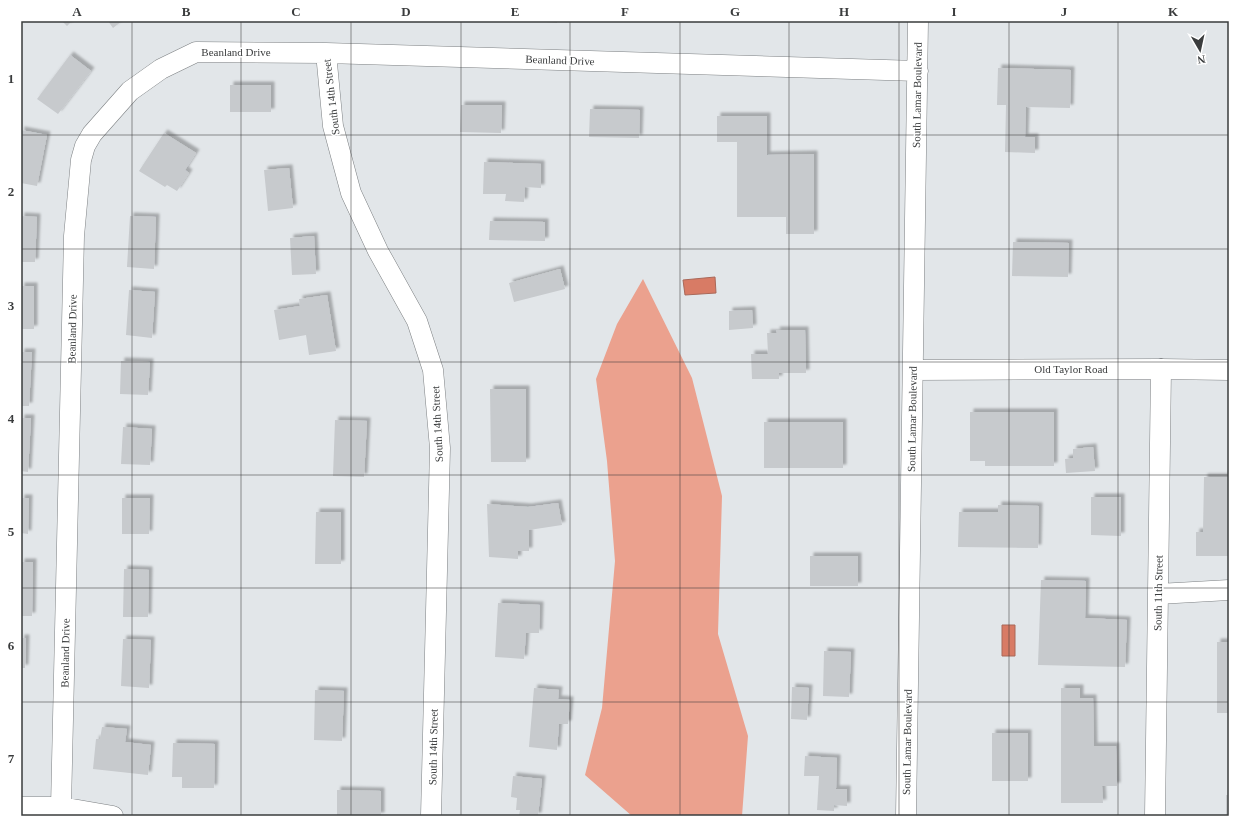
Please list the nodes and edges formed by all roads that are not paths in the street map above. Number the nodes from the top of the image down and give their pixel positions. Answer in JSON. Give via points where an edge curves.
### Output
{"nodes":[{"id":1,"x":918,"y":21,"type":"edge"},
{"id":2,"x":326,"y":53,"type":"junction"},
{"id":3,"x":918,"y":71,"type":"junction"},
{"id":4,"x":1161,"y":369,"type":"junction"},
{"id":5,"x":913,"y":370,"type":"junction"},
{"id":6,"x":1229,"y":370,"type":"edge"},
{"id":7,"x":1229,"y":590,"type":"edge"},
{"id":8,"x":1158,"y":594,"type":"junction"},
{"id":9,"x":62,"y":807,"type":"junction"},
{"id":10,"x":21,"y":808,"type":"edge"},
{"id":11,"x":114,"y":816,"type":"edge"},
{"id":12,"x":431,"y":816,"type":"edge"},
{"id":13,"x":906,"y":816,"type":"edge"},
{"id":14,"x":1154,"y":816,"type":"edge"}],
"edges":[{"from":1,"to":3,"type":"street","name":"South Lamar Boulevard"},
{"from":2,"to":3,"type":"street","name":"Beanland Drive"},
{"from":2,"to":9,"type":"street","name":"Beanland Drive","via":[[196,52],[161,68],[130,91],[92,134],[85,146],[81,160],[74,236]]},
{"from":2,"to":12,"type":"street","name":"South 14th Street","via":[[333,126],[351,193],[378,251],[417,321],[433,370],[440,448]]},
{"from":3,"to":5,"type":"street","name":"South Lamar Boulevard"},
{"from":4,"to":5,"type":"street","name":"Old Taylor Road"},
{"from":4,"to":6,"type":"street","name":"Old Taylor Road"},
{"from":4,"to":8,"type":"street","name":"South 11th Street"},
{"from":5,"to":13,"type":"street","name":"South Lamar Boulevard"},
{"from":7,"to":8,"type":"street"},
{"from":8,"to":14,"type":"street","name":"South 11th Street"},
{"from":9,"to":10,"type":"street"},
{"from":9,"to":11,"type":"street"}]}
